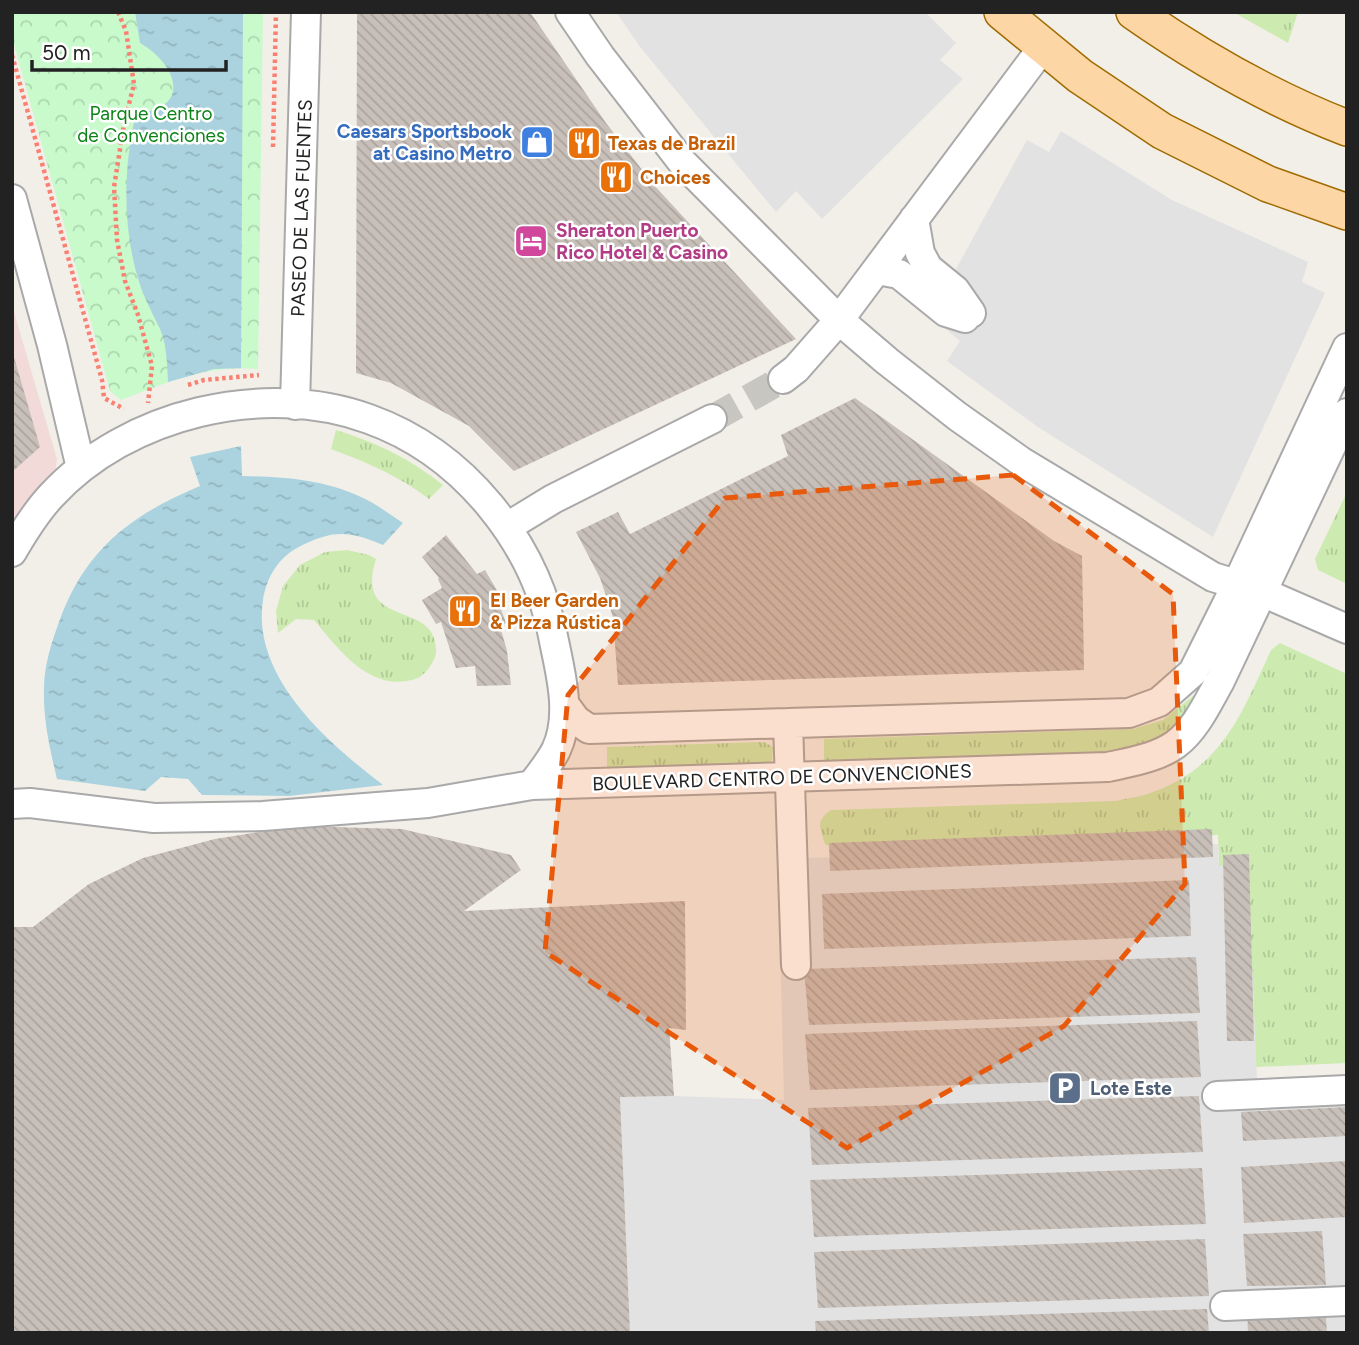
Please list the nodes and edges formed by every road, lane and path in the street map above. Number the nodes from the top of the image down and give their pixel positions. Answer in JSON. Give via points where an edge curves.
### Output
{"nodes":[{"id":1,"x":118,"y":12,"type":"edge"},
{"id":2,"x":306,"y":12,"type":"edge"},
{"id":3,"x":570,"y":12,"type":"edge"},
{"id":4,"x":1002,"y":12,"type":"edge"},
{"id":5,"x":1134,"y":12,"type":"edge"},
{"id":6,"x":1043,"y":47,"type":"junction"},
{"id":7,"x":12,"y":55,"type":"edge"},
{"id":8,"x":1347,"y":128,"type":"edge"},
{"id":9,"x":12,"y":199,"type":"edge"},
{"id":10,"x":1347,"y":212,"type":"edge"},
{"id":11,"x":914,"y":219,"type":"junction"},
{"id":12,"x":877,"y":270,"type":"junction"},
{"id":13,"x":839,"y":320,"type":"junction"},
{"id":14,"x":1347,"y":348,"type":"edge"},
{"id":15,"x":267,"y":375,"type":"dead end"},
{"id":16,"x":783,"y":379,"type":"tunnel mouth"},
{"id":17,"x":182,"y":387,"type":"dead end"},
{"id":18,"x":160,"y":394,"type":"dead end"},
{"id":19,"x":149,"y":397,"type":"junction"},
{"id":20,"x":140,"y":401,"type":"dead end"},
{"id":21,"x":131,"y":405,"type":"dead end"},
{"id":22,"x":295,"y":405,"type":"junction"},
{"id":23,"x":1347,"y":413,"type":"edge"},
{"id":24,"x":712,"y":419,"type":"tunnel mouth"},
{"id":25,"x":145,"y":431,"type":"junction"},
{"id":26,"x":81,"y":468,"type":"junction"},
{"id":27,"x":508,"y":527,"type":"junction"},
{"id":28,"x":12,"y":552,"type":"edge"},
{"id":29,"x":1250,"y":588,"type":"junction"},
{"id":30,"x":1347,"y":629,"type":"edge"},
{"id":31,"x":565,"y":705,"type":"junction"},
{"id":32,"x":788,"y":723,"type":"junction"},
{"id":33,"x":789,"y":777,"type":"junction"},
{"id":34,"x":532,"y":785,"type":"junction"},
{"id":35,"x":12,"y":804,"type":"edge"},
{"id":36,"x":796,"y":965,"type":"dead end"},
{"id":37,"x":1347,"y":1090,"type":"edge"},
{"id":38,"x":1217,"y":1096,"type":"dead end"},
{"id":39,"x":1347,"y":1301,"type":"edge"},
{"id":40,"x":1225,"y":1306,"type":"dead end"}],
"edges":[{"from":1,"to":19,"type":"path","via":[[126,31],[134,84],[114,187],[117,240],[152,366]]},
{"from":2,"to":22,"type":"street","name":"PASEO DE LAS FUENTES"},
{"from":3,"to":13,"type":"street","via":[[682,162]]},
{"from":4,"to":6,"type":"main road"},
{"from":5,"to":8,"type":"main road","via":[[1218,66]]},
{"from":6,"to":10,"type":"main road","via":[[1162,131],[1268,184]]},
{"from":6,"to":11,"type":"street"},
{"from":7,"to":21,"type":"path","via":[[104,398],[123,410]]},
{"from":9,"to":26,"type":"street"},
{"from":11,"to":12,"type":"street"},
{"from":11,"to":12,"type":"street","via":[[920,253],[929,268],[955,290],[968,315],[946,312],[899,274]]},
{"from":12,"to":13,"type":"street"},
{"from":13,"to":16,"type":"street"},
{"from":13,"to":29,"type":"street","via":[[957,416],[1022,462],[1213,577]]},
{"from":14,"to":29,"type":"street","name":"BOULEVARD CENTRO DE CONVENCIONES"},
{"from":15,"to":17,"type":"path","via":[[204,380]]},
{"from":18,"to":19,"type":"path"},
{"from":19,"to":20,"type":"path"},
{"from":19,"to":25,"type":"path"},
{"from":22,"to":25,"type":"street","via":[[242,405],[179,418]]},
{"from":22,"to":27,"type":"street","via":[[369,419],[409,438],[463,477]]},
{"from":23,"to":29,"type":"street","name":"BOULEVARD CENTRO DE CONVENCIONES"},
{"from":24,"to":27,"type":"street","via":[[553,499]]},
{"from":25,"to":26,"type":"street"},
{"from":26,"to":28,"type":"street","via":[[51,496]]},
{"from":27,"to":31,"type":"street","via":[[537,583],[551,623]]},
{"from":29,"to":30,"type":"street"},
{"from":29,"to":32,"type":"street","name":"BOULEVARD CENTRO DE CONVENCIONES","via":[[1193,672],[1159,702],[1129,713]]},
{"from":29,"to":33,"type":"street","name":"BOULEVARD CENTRO DE CONVENCIONES","via":[[1220,681],[1200,716],[1176,744],[1146,758],[1108,767]]},
{"from":31,"to":32,"type":"street","name":"BOULEVARD CENTRO DE CONVENCIONES","via":[[589,729]]},
{"from":31,"to":34,"type":"street","via":[[556,750]]},
{"from":32,"to":33,"type":"street"},
{"from":33,"to":34,"type":"street","name":"BOULEVARD CENTRO DE CONVENCIONES"},
{"from":33,"to":36,"type":"street"},
{"from":34,"to":35,"type":"street","name":"BOULEVARD CENTRO DE CONVENCIONES","via":[[428,803],[263,816],[154,818]]},
{"from":37,"to":38,"type":"street"},
{"from":39,"to":40,"type":"street"}]}
